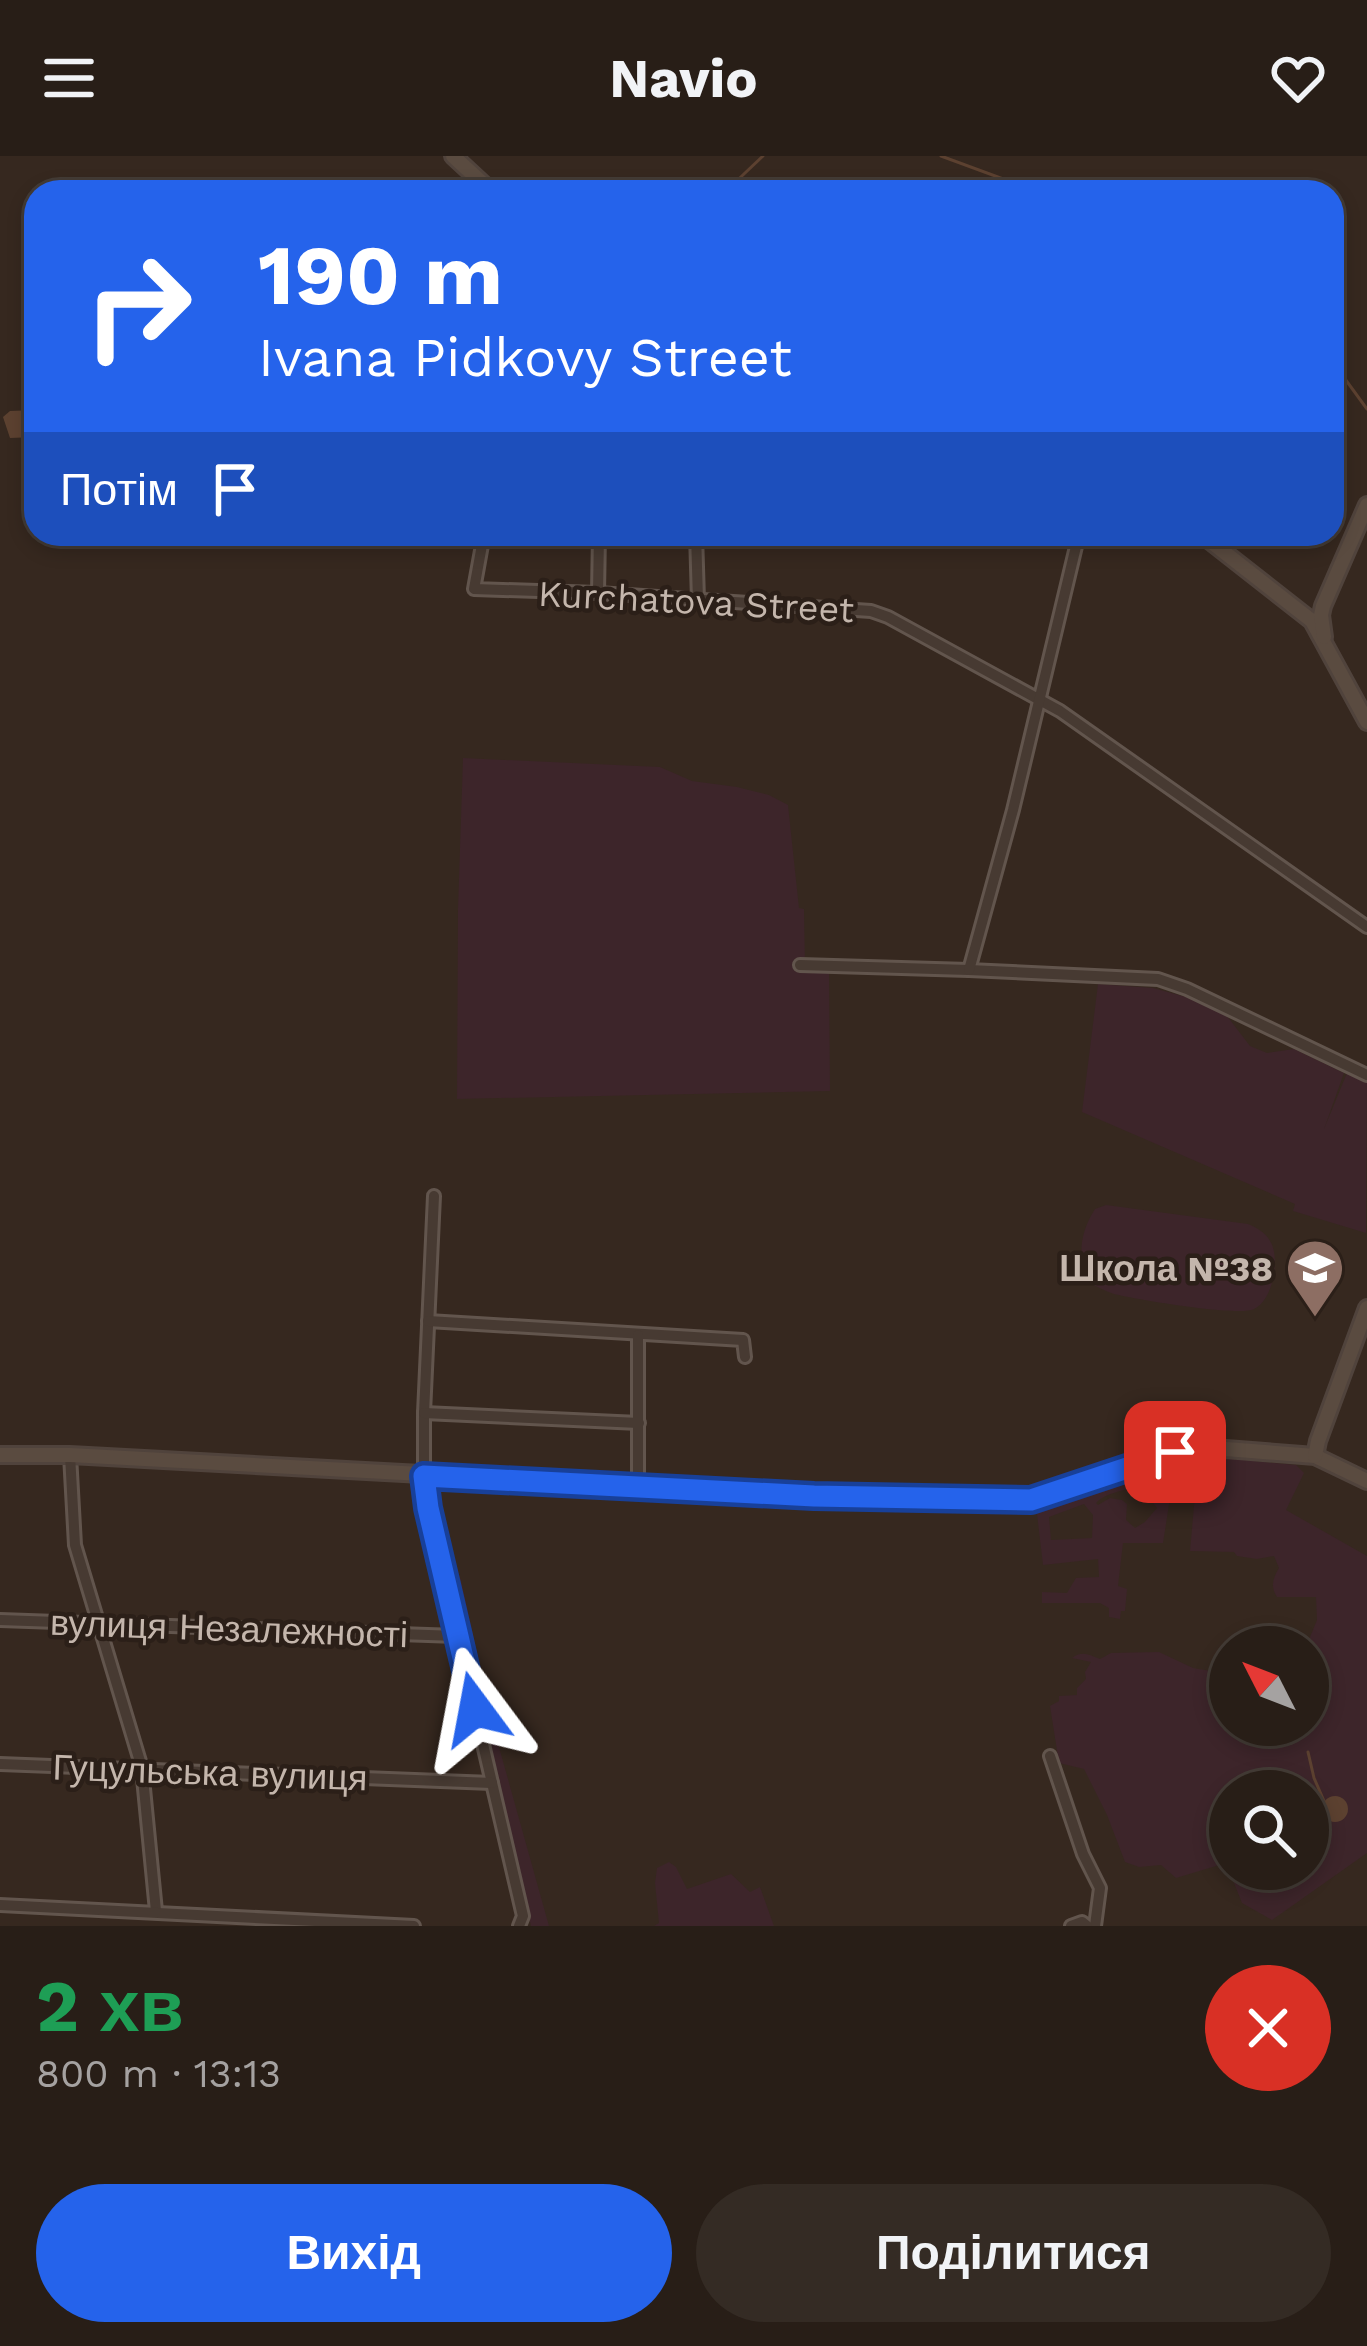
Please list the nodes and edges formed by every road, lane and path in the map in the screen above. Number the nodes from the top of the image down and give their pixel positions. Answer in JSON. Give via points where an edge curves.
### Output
{"nodes":[{"id":1,"x":453,"y":156,"type":"edge"},
{"id":2,"x":478,"y":180,"type":"edge"},
{"id":3,"x":1367,"y":505,"type":"edge"},
{"id":4,"x":482,"y":546,"type":"edge"},
{"id":5,"x":599,"y":546,"type":"edge"},
{"id":6,"x":696,"y":546,"type":"edge"},
{"id":7,"x":1076,"y":546,"type":"edge"},
{"id":8,"x":1216,"y":546,"type":"edge"},
{"id":9,"x":1329,"y":592,"type":"junction"},
{"id":10,"x":598,"y":593,"type":"junction"},
{"id":11,"x":698,"y":600,"type":"junction"},
{"id":12,"x":1290,"y":606,"type":"junction"},
{"id":13,"x":1055,"y":634,"type":"junction"},
{"id":14,"x":1072,"y":639,"type":"dead end"},
{"id":15,"x":1325,"y":642,"type":"junction"},
{"id":16,"x":1039,"y":699,"type":"junction"},
{"id":17,"x":1367,"y":722,"type":"edge"},
{"id":18,"x":1367,"y":927,"type":"edge"},
{"id":19,"x":800,"y":965,"type":"dead end"},
{"id":20,"x":969,"y":970,"type":"junction"},
{"id":21,"x":1367,"y":1075,"type":"edge"},
{"id":22,"x":434,"y":1196,"type":"dead end"},
{"id":23,"x":1367,"y":1308,"type":"edge"},
{"id":24,"x":428,"y":1321,"type":"junction"},
{"id":25,"x":638,"y":1335,"type":"junction"},
{"id":26,"x":745,"y":1357,"type":"dead end"},
{"id":27,"x":424,"y":1413,"type":"junction"},
{"id":28,"x":639,"y":1423,"type":"junction"},
{"id":29,"x":0,"y":1455,"type":"edge"},
{"id":30,"x":70,"y":1455,"type":"junction"},
{"id":31,"x":1316,"y":1456,"type":"junction"},
{"id":32,"x":424,"y":1476,"type":"junction"},
{"id":33,"x":1367,"y":1481,"type":"edge"},
{"id":34,"x":638,"y":1485,"type":"junction"},
{"id":35,"x":0,"y":1620,"type":"edge"},
{"id":36,"x":100,"y":1624,"type":"junction"},
{"id":37,"x":458,"y":1636,"type":"junction"},
{"id":38,"x":1050,"y":1756,"type":"dead end"},
{"id":39,"x":0,"y":1764,"type":"edge"},
{"id":40,"x":142,"y":1768,"type":"junction"},
{"id":41,"x":492,"y":1783,"type":"junction"},
{"id":42,"x":0,"y":1904,"type":"edge"},
{"id":43,"x":156,"y":1911,"type":"junction"},
{"id":44,"x":414,"y":1926,"type":"edge"},
{"id":45,"x":519,"y":1926,"type":"edge"},
{"id":46,"x":1071,"y":1926,"type":"edge"},
{"id":47,"x":1091,"y":1926,"type":"edge"}],
"edges":[{"from":1,"to":2,"type":"street"},
{"from":3,"to":9,"type":"street"},
{"from":4,"to":10,"type":"street","name":"Kurchatova Street","via":[[474,589]]},
{"from":5,"to":10,"type":"street"},
{"from":6,"to":11,"type":"street"},
{"from":7,"to":13,"type":"street"},
{"from":8,"to":12,"type":"street"},
{"from":9,"to":12,"type":"street","via":[[1313,605]]},
{"from":9,"to":15,"type":"street"},
{"from":10,"to":11,"type":"street","name":"Kurchatova Street"},
{"from":11,"to":16,"type":"street","name":"Kurchatova Street","via":[[871,611]]},
{"from":12,"to":15,"type":"street"},
{"from":13,"to":14,"type":"street"},
{"from":13,"to":16,"type":"street"},
{"from":15,"to":17,"type":"street"},
{"from":16,"to":18,"type":"street","name":"Kurchatova Street"},
{"from":16,"to":20,"type":"street"},
{"from":19,"to":20,"type":"street"},
{"from":20,"to":21,"type":"street","via":[[1158,980]]},
{"from":22,"to":24,"type":"street"},
{"from":23,"to":31,"type":"street"},
{"from":24,"to":25,"type":"street"},
{"from":24,"to":27,"type":"street"},
{"from":25,"to":26,"type":"street","via":[[743,1340]]},
{"from":25,"to":28,"type":"street"},
{"from":27,"to":28,"type":"street"},
{"from":27,"to":32,"type":"street"},
{"from":28,"to":34,"type":"street"},
{"from":29,"to":30,"type":"street"},
{"from":30,"to":32,"type":"street"},
{"from":30,"to":36,"type":"street","via":[[75,1545]]},
{"from":31,"to":33,"type":"street"},
{"from":31,"to":34,"type":"street","via":[[1175,1452],[1031,1500]]},
{"from":32,"to":34,"type":"street"},
{"from":32,"to":37,"type":"street"},
{"from":35,"to":36,"type":"street","name":"вулиця Незалежності"},
{"from":36,"to":37,"type":"street","name":"вулиця Незалежності"},
{"from":36,"to":40,"type":"street"},
{"from":37,"to":41,"type":"street"},
{"from":38,"to":47,"type":"street","via":[[1100,1888]]},
{"from":39,"to":40,"type":"street","name":"Гуцульська вулиця"},
{"from":40,"to":41,"type":"street","name":"Гуцульська вулиця"},
{"from":40,"to":43,"type":"street"},
{"from":41,"to":45,"type":"street"},
{"from":42,"to":43,"type":"street"},
{"from":43,"to":44,"type":"street"},
{"from":46,"to":47,"type":"street"}]}
